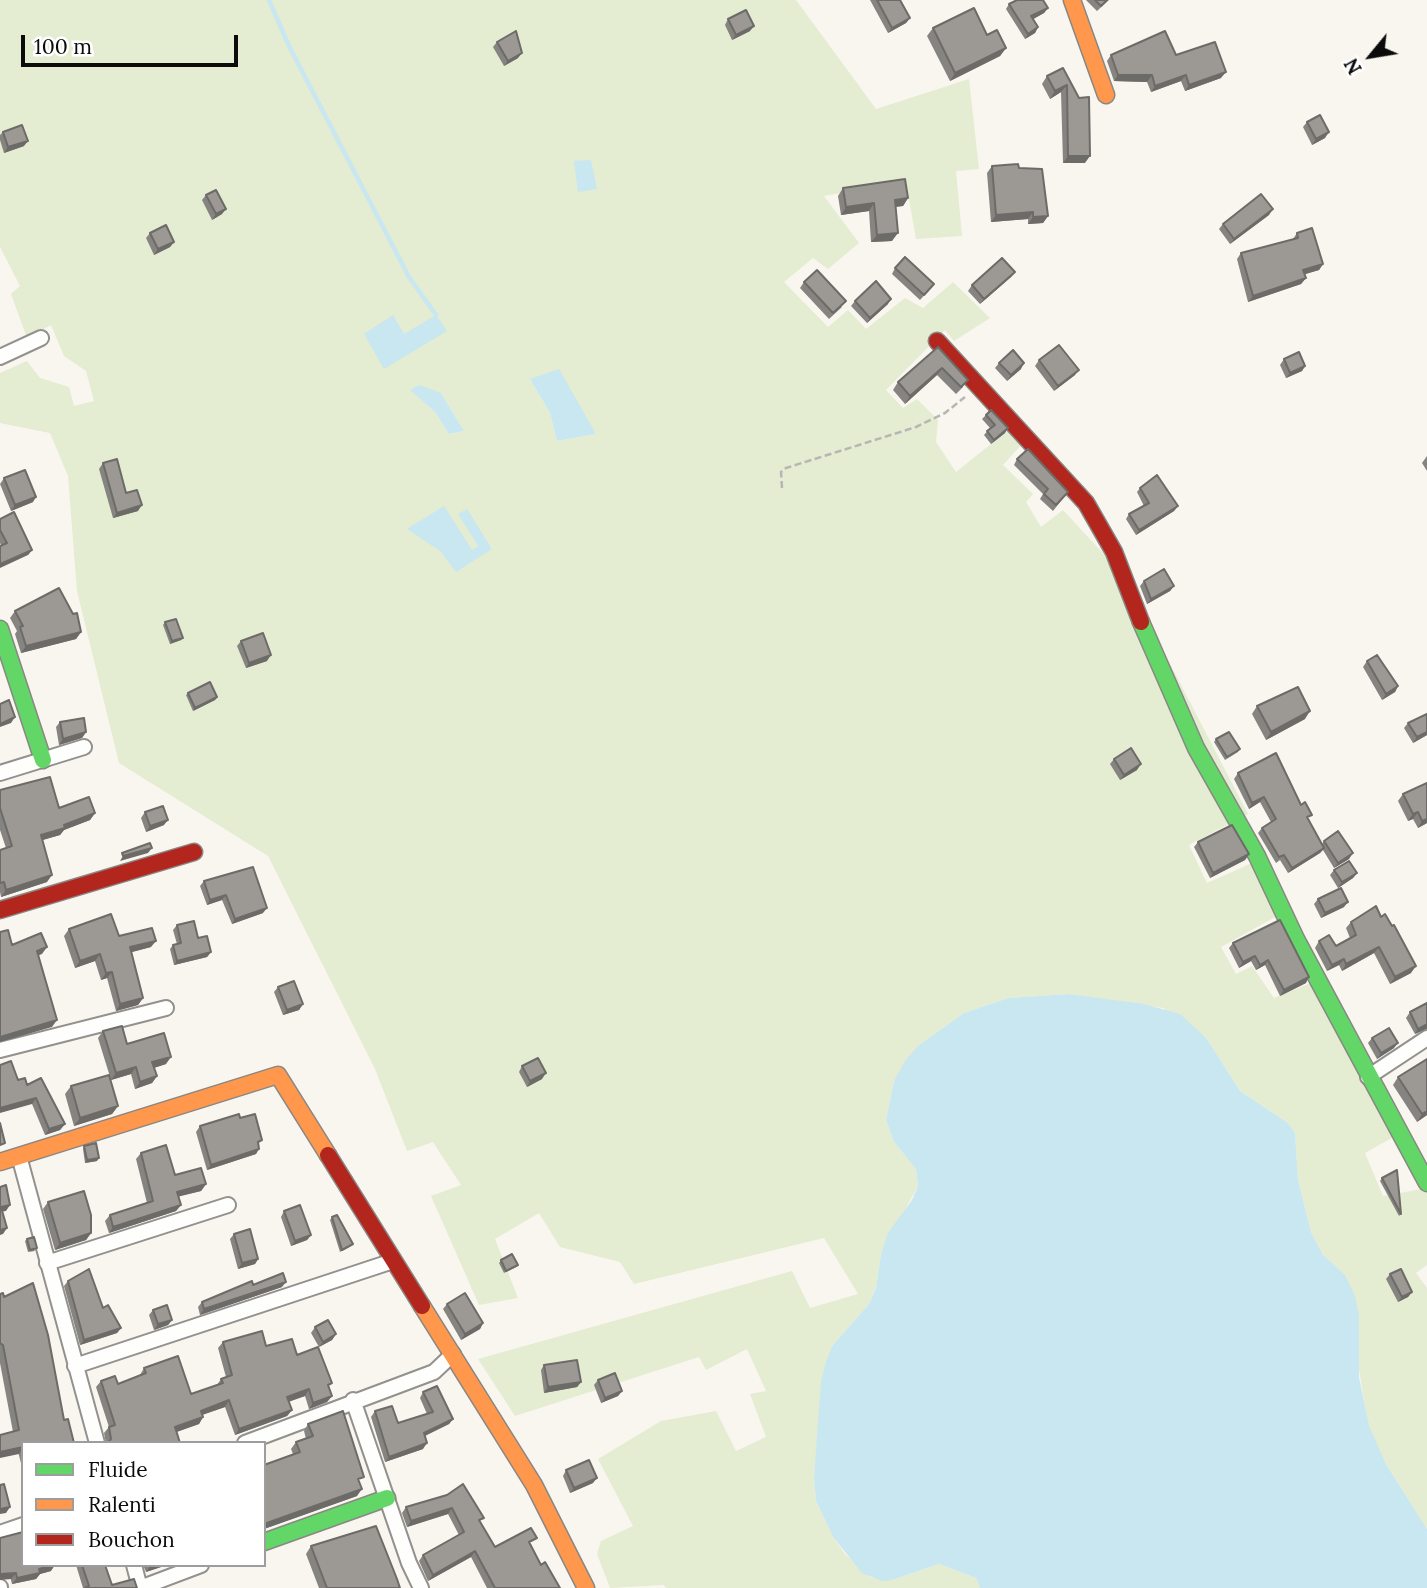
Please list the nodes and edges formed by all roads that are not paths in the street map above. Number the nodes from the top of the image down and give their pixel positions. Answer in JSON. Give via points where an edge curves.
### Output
{"nodes":[{"id":1,"x":1072,"y":0,"type":"edge"},
{"id":2,"x":1106,"y":95,"type":"dead end"},
{"id":3,"x":41,"y":338,"type":"dead end"},
{"id":4,"x":937,"y":341,"type":"dead end"},
{"id":5,"x":0,"y":357,"type":"edge"},
{"id":6,"x":0,"y":629,"type":"edge"},
{"id":7,"x":84,"y":747,"type":"dead end"},
{"id":8,"x":43,"y":760,"type":"junction"},
{"id":9,"x":0,"y":773,"type":"edge"},
{"id":10,"x":194,"y":852,"type":"dead end"},
{"id":11,"x":0,"y":910,"type":"edge"},
{"id":12,"x":166,"y":1008,"type":"dead end"},
{"id":13,"x":1427,"y":1038,"type":"edge"},
{"id":14,"x":0,"y":1051,"type":"edge"},
{"id":15,"x":1368,"y":1077,"type":"junction"},
{"id":16,"x":19,"y":1156,"type":"junction"},
{"id":17,"x":0,"y":1162,"type":"edge"},
{"id":18,"x":1427,"y":1183,"type":"edge"},
{"id":19,"x":228,"y":1205,"type":"dead end"},
{"id":20,"x":393,"y":1261,"type":"junction"},
{"id":21,"x":47,"y":1263,"type":"junction"},
{"id":22,"x":453,"y":1354,"type":"junction"},
{"id":23,"x":75,"y":1366,"type":"junction"},
{"id":24,"x":354,"y":1400,"type":"junction"},
{"id":25,"x":96,"y":1441,"type":"edge"},
{"id":26,"x":250,"y":1441,"type":"edge"},
{"id":27,"x":387,"y":1498,"type":"junction"},
{"id":28,"x":21,"y":1526,"type":"edge"},
{"id":29,"x":0,"y":1533,"type":"edge"},
{"id":30,"x":266,"y":1541,"type":"edge"},
{"id":31,"x":135,"y":1567,"type":"edge"},
{"id":32,"x":196,"y":1567,"type":"edge"},
{"id":33,"x":140,"y":1588,"type":"edge"},
{"id":34,"x":421,"y":1588,"type":"edge"},
{"id":35,"x":586,"y":1588,"type":"edge"}],
"edges":[{"from":1,"to":2,"type":"street"},
{"from":3,"to":5,"type":"street"},
{"from":4,"to":15,"type":"street","via":[[1086,503],[1114,552],[1196,748],[1257,856]]},
{"from":6,"to":8,"type":"street"},
{"from":7,"to":8,"type":"street"},
{"from":8,"to":9,"type":"street"},
{"from":10,"to":11,"type":"street"},
{"from":12,"to":14,"type":"street"},
{"from":13,"to":15,"type":"street"},
{"from":15,"to":18,"type":"street"},
{"from":16,"to":17,"type":"street"},
{"from":16,"to":20,"type":"street","via":[[278,1075]]},
{"from":16,"to":21,"type":"street"},
{"from":19,"to":21,"type":"street"},
{"from":20,"to":22,"type":"street"},
{"from":20,"to":23,"type":"street"},
{"from":21,"to":23,"type":"street"},
{"from":22,"to":24,"type":"street","via":[[435,1372]]},
{"from":22,"to":35,"type":"street","via":[[534,1485]]},
{"from":23,"to":25,"type":"street"},
{"from":24,"to":26,"type":"street"},
{"from":24,"to":27,"type":"street"},
{"from":27,"to":30,"type":"street"},
{"from":27,"to":34,"type":"street"},
{"from":28,"to":29,"type":"street"},
{"from":31,"to":33,"type":"street"},
{"from":32,"to":33,"type":"street"}]}
